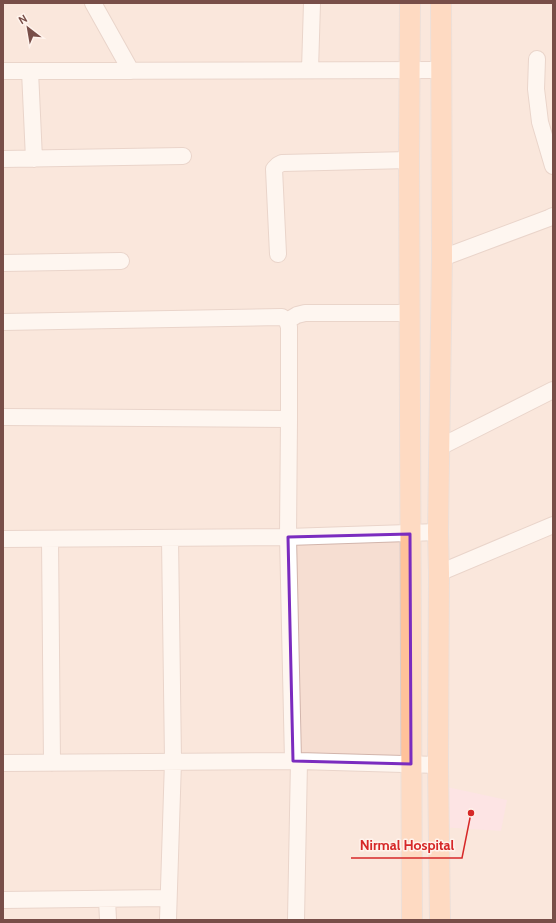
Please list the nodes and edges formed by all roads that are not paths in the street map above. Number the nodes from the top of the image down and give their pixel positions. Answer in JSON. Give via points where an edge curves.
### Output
{"nodes":[{"id":1,"x":93,"y":3,"type":"edge"},
{"id":2,"x":312,"y":3,"type":"edge"},
{"id":3,"x":410,"y":3,"type":"edge"},
{"id":4,"x":441,"y":3,"type":"edge"},
{"id":5,"x":537,"y":59,"type":"dead end"},
{"id":6,"x":131,"y":70,"type":"junction"},
{"id":7,"x":310,"y":70,"type":"junction"},
{"id":8,"x":410,"y":70,"type":"junction"},
{"id":9,"x":442,"y":70,"type":"junction"},
{"id":10,"x":3,"y":71,"type":"edge"},
{"id":11,"x":30,"y":71,"type":"junction"},
{"id":12,"x":183,"y":156,"type":"dead end"},
{"id":13,"x":3,"y":159,"type":"edge"},
{"id":14,"x":34,"y":159,"type":"junction"},
{"id":15,"x":409,"y":160,"type":"junction"},
{"id":16,"x":553,"y":166,"type":"edge"},
{"id":17,"x":553,"y":216,"type":"edge"},
{"id":18,"x":278,"y":254,"type":"dead end"},
{"id":19,"x":442,"y":258,"type":"junction"},
{"id":20,"x":121,"y":261,"type":"dead end"},
{"id":21,"x":3,"y":263,"type":"edge"},
{"id":22,"x":410,"y":313,"type":"junction"},
{"id":23,"x":287,"y":321,"type":"junction"},
{"id":24,"x":3,"y":322,"type":"edge"},
{"id":25,"x":553,"y":390,"type":"edge"},
{"id":26,"x":3,"y":417,"type":"edge"},
{"id":27,"x":289,"y":419,"type":"junction"},
{"id":28,"x":440,"y":447,"type":"junction"},
{"id":29,"x":553,"y":525,"type":"edge"},
{"id":30,"x":438,"y":532,"type":"junction"},
{"id":31,"x":410,"y":534,"type":"junction"},
{"id":32,"x":288,"y":537,"type":"junction"},
{"id":33,"x":170,"y":538,"type":"junction"},
{"id":34,"x":3,"y":539,"type":"edge"},
{"id":35,"x":50,"y":539,"type":"junction"},
{"id":36,"x":439,"y":573,"type":"junction"},
{"id":37,"x":173,"y":761,"type":"junction"},
{"id":38,"x":296,"y":761,"type":"junction"},
{"id":39,"x":3,"y":763,"type":"edge"},
{"id":40,"x":52,"y":763,"type":"junction"},
{"id":41,"x":411,"y":764,"type":"junction"},
{"id":42,"x":438,"y":765,"type":"junction"},
{"id":43,"x":168,"y":898,"type":"junction"},
{"id":44,"x":108,"y":899,"type":"junction"},
{"id":45,"x":3,"y":900,"type":"edge"},
{"id":46,"x":108,"y":920,"type":"edge"},
{"id":47,"x":168,"y":920,"type":"edge"},
{"id":48,"x":296,"y":920,"type":"edge"},
{"id":49,"x":412,"y":920,"type":"edge"},
{"id":50,"x":440,"y":920,"type":"edge"}],
"edges":[{"from":1,"to":6,"type":"street"},
{"from":2,"to":7,"type":"street"},
{"from":3,"to":8,"type":"main road"},
{"from":4,"to":9,"type":"main road"},
{"from":5,"to":16,"type":"street","via":[[536,89],[540,122]]},
{"from":6,"to":7,"type":"street"},
{"from":6,"to":11,"type":"street"},
{"from":7,"to":8,"type":"street"},
{"from":8,"to":9,"type":"street"},
{"from":8,"to":15,"type":"main road"},
{"from":9,"to":19,"type":"main road"},
{"from":10,"to":11,"type":"street"},
{"from":11,"to":14,"type":"street"},
{"from":12,"to":14,"type":"street"},
{"from":13,"to":14,"type":"street"},
{"from":15,"to":18,"type":"street","via":[[278,165],[274,169]]},
{"from":15,"to":22,"type":"main road"},
{"from":17,"to":19,"type":"street"},
{"from":19,"to":28,"type":"main road"},
{"from":20,"to":21,"type":"street"},
{"from":22,"to":23,"type":"street","via":[[305,313]]},
{"from":22,"to":31,"type":"main road"},
{"from":23,"to":24,"type":"street","via":[[282,318]]},
{"from":23,"to":27,"type":"street"},
{"from":25,"to":28,"type":"street"},
{"from":26,"to":27,"type":"street"},
{"from":27,"to":32,"type":"street"},
{"from":28,"to":30,"type":"main road"},
{"from":29,"to":36,"type":"street"},
{"from":30,"to":31,"type":"street"},
{"from":30,"to":36,"type":"main road"},
{"from":31,"to":32,"type":"street"},
{"from":31,"to":41,"type":"main road"},
{"from":32,"to":33,"type":"street"},
{"from":32,"to":38,"type":"street"},
{"from":33,"to":35,"type":"street"},
{"from":33,"to":37,"type":"street"},
{"from":34,"to":35,"type":"street"},
{"from":35,"to":40,"type":"street"},
{"from":36,"to":42,"type":"main road"},
{"from":37,"to":38,"type":"street"},
{"from":37,"to":40,"type":"street"},
{"from":37,"to":43,"type":"street"},
{"from":38,"to":41,"type":"street"},
{"from":38,"to":48,"type":"street"},
{"from":39,"to":40,"type":"street"},
{"from":41,"to":42,"type":"street"},
{"from":41,"to":49,"type":"main road"},
{"from":42,"to":50,"type":"main road"},
{"from":43,"to":44,"type":"street"},
{"from":43,"to":47,"type":"street"},
{"from":44,"to":45,"type":"street"},
{"from":44,"to":46,"type":"street"}]}
